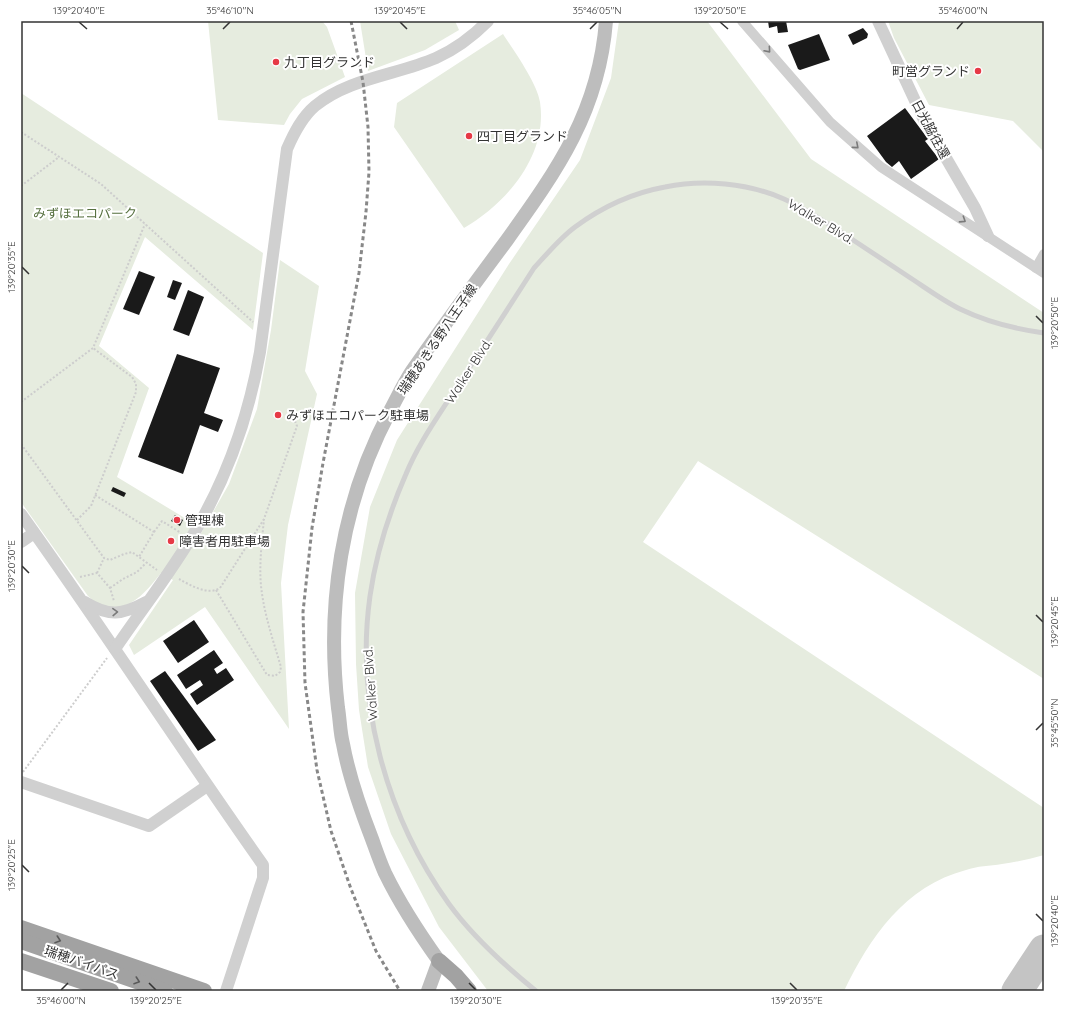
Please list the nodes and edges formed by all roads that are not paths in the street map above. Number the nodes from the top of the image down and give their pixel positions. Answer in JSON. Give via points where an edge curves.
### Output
{"nodes":[{"id":1,"x":488,"y":21,"type":"edge"},
{"id":2,"x":606,"y":21,"type":"edge"},
{"id":3,"x":742,"y":21,"type":"edge"},
{"id":4,"x":878,"y":21,"type":"edge"},
{"id":5,"x":988,"y":236,"type":"junction"},
{"id":6,"x":1044,"y":254,"type":"edge"},
{"id":7,"x":1040,"y":270,"type":"edge"},
{"id":8,"x":1044,"y":333,"type":"edge"},
{"id":9,"x":21,"y":514,"type":"edge"},
{"id":10,"x":34,"y":533,"type":"junction"},
{"id":11,"x":21,"y":542,"type":"edge"},
{"id":12,"x":82,"y":600,"type":"junction"},
{"id":13,"x":147,"y":601,"type":"junction"},
{"id":14,"x":115,"y":649,"type":"junction"},
{"id":15,"x":21,"y":782,"type":"edge"},
{"id":16,"x":207,"y":786,"type":"junction"},
{"id":17,"x":21,"y":928,"type":"edge"},
{"id":18,"x":21,"y":941,"type":"edge"},
{"id":19,"x":21,"y":960,"type":"edge"},
{"id":20,"x":439,"y":961,"type":"junction"},
{"id":21,"x":21,"y":971,"type":"edge"},
{"id":22,"x":76,"y":991,"type":"edge"},
{"id":23,"x":111,"y":991,"type":"edge"},
{"id":24,"x":165,"y":991,"type":"edge"},
{"id":25,"x":204,"y":991,"type":"edge"},
{"id":26,"x":226,"y":991,"type":"edge"},
{"id":27,"x":428,"y":991,"type":"edge"},
{"id":28,"x":460,"y":991,"type":"edge"},
{"id":29,"x":470,"y":991,"type":"edge"},
{"id":30,"x":536,"y":991,"type":"edge"}],
"edges":[{"from":1,"to":13,"type":"street","via":[[478,31],[436,58],[363,82],[330,96],[308,113],[293,136],[288,149],[260,352],[241,432],[222,480],[196,528]]},
{"from":2,"to":20,"type":"main road","name":"瑞穂あきる野八王子線","via":[[596,83],[572,141],[537,197],[411,373],[380,430],[358,482],[341,555],[333,654],[342,744],[360,809],[385,872],[419,933]]},
{"from":3,"to":5,"type":"street","one_way":true,"via":[[830,122],[854,144],[881,167]]},
{"from":4,"to":5,"type":"street","name":"日光脇往還","via":[[924,120],[975,208]]},
{"from":5,"to":7,"type":"street"},
{"from":6,"to":7,"type":"street"},
{"from":8,"to":30,"type":"lane","name":"Walker Blvd.","via":[[991,322],[960,309],[806,210],[783,198],[736,186],[708,183],[679,184],[626,197],[598,211],[574,228],[534,268],[432,425],[406,472],[389,514],[378,552],[370,596],[367,637],[368,682],[374,732],[398,813],[413,845],[431,877],[472,932],[506,968]]},
{"from":9,"to":10,"type":"street"},
{"from":10,"to":11,"type":"street"},
{"from":10,"to":12,"type":"street"},
{"from":12,"to":13,"type":"street","one_way":true,"via":[[96,609],[109,613],[127,611]]},
{"from":12,"to":14,"type":"street"},
{"from":13,"to":14,"type":"street"},
{"from":14,"to":16,"type":"street"},
{"from":15,"to":16,"type":"street","via":[[149,826]]},
{"from":16,"to":26,"type":"street","via":[[263,865],[264,871],[264,878]]},
{"from":17,"to":25,"type":"highway","one_way":true},
{"from":18,"to":24,"type":"highway","name":"瑞穂バイパス","one_way":true},
{"from":19,"to":23,"type":"highway","name":"瑞穂バイパス"},
{"from":20,"to":27,"type":"main road"},
{"from":20,"to":28,"type":"highway"},
{"from":20,"to":29,"type":"highway"},
{"from":21,"to":22,"type":"highway"}]}
